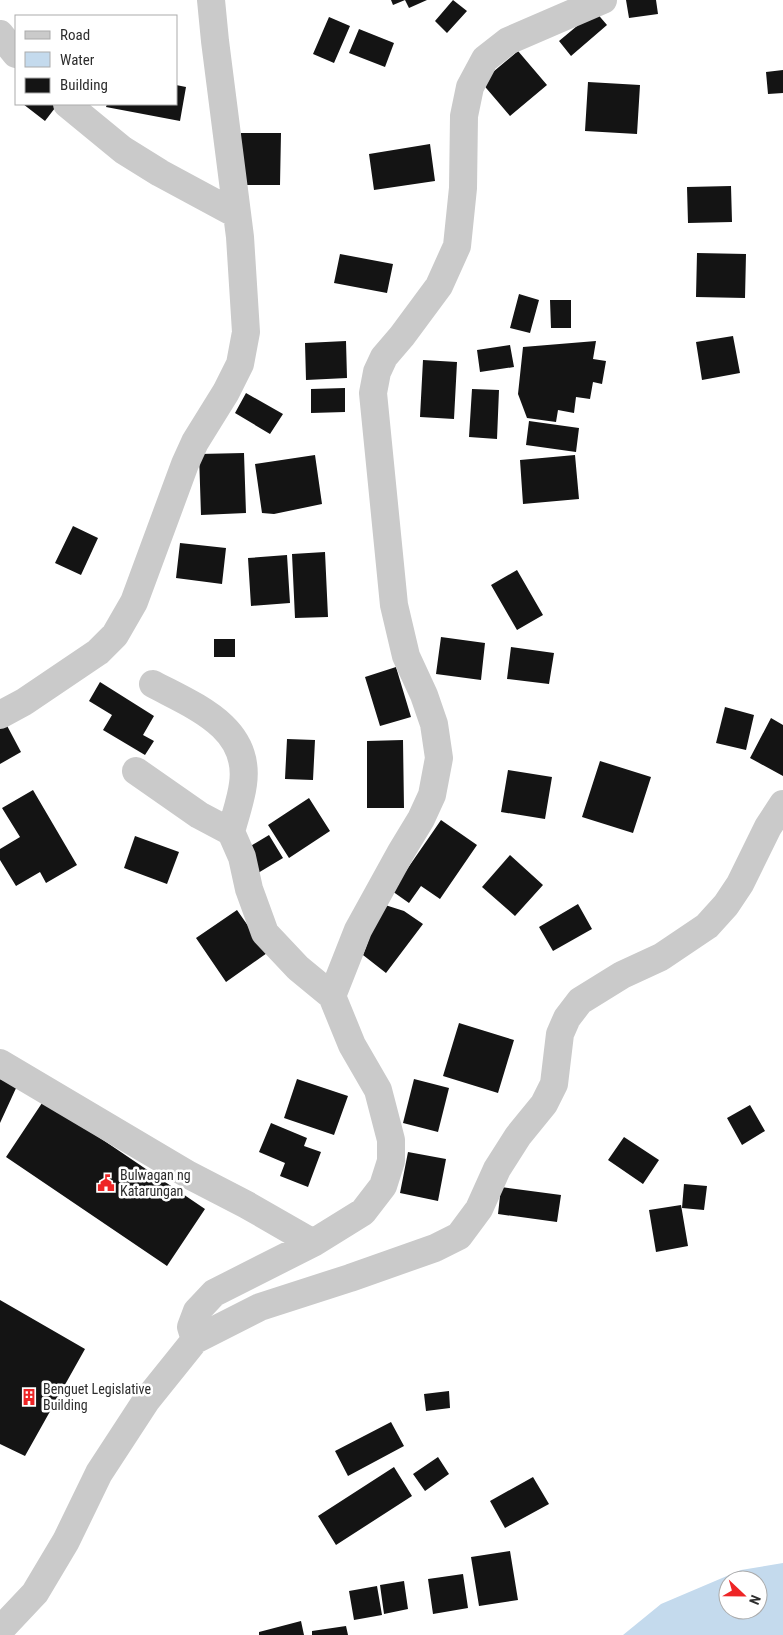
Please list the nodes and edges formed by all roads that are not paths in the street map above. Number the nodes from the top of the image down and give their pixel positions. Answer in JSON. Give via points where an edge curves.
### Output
{"nodes":[{"id":1,"x":211,"y":0,"type":"edge"},
{"id":2,"x":603,"y":0,"type":"edge"},
{"id":3,"x":0,"y":34,"type":"edge"},
{"id":4,"x":15,"y":53,"type":"edge"},
{"id":5,"x":68,"y":105,"type":"edge"},
{"id":6,"x":236,"y":214,"type":"junction"},
{"id":7,"x":153,"y":684,"type":"dead end"},
{"id":8,"x":0,"y":715,"type":"edge"},
{"id":9,"x":136,"y":771,"type":"dead end"},
{"id":10,"x":783,"y":804,"type":"edge"},
{"id":11,"x":231,"y":832,"type":"junction"},
{"id":12,"x":332,"y":996,"type":"junction"},
{"id":13,"x":0,"y":1063,"type":"edge"},
{"id":14,"x":313,"y":1243,"type":"junction"},
{"id":15,"x":195,"y":1340,"type":"junction"},
{"id":16,"x":0,"y":1630,"type":"edge"}],
"edges":[{"from":1,"to":6,"type":"street"},
{"from":2,"to":12,"type":"street","via":[[508,41],[485,59],[470,87],[464,116],[463,188],[457,246],[439,286],[384,357],[377,372],[373,393],[394,605],[406,656],[434,724],[438,758],[432,795],[358,930]]},
{"from":3,"to":4,"type":"street"},
{"from":5,"to":6,"type":"street","via":[[123,150]]},
{"from":6,"to":8,"type":"street","via":[[246,332],[240,364],[185,464],[134,602],[115,635],[98,652]]},
{"from":7,"to":11,"type":"street","via":[[215,718],[233,737],[243,759],[243,783]]},
{"from":9,"to":11,"type":"street","via":[[199,815]]},
{"from":10,"to":15,"type":"street","via":[[740,884],[707,926],[662,957],[622,975],[580,1001],[567,1018],[560,1034],[554,1084],[544,1104],[497,1169],[479,1210],[459,1236],[435,1248],[260,1307]]},
{"from":11,"to":12,"type":"street","via":[[265,933],[298,968]]},
{"from":12,"to":14,"type":"street","via":[[352,1045],[378,1090],[391,1140],[391,1161],[384,1186],[363,1212]]},
{"from":13,"to":14,"type":"street","via":[[189,1175]]},
{"from":14,"to":15,"type":"street","via":[[214,1293],[197,1311],[191,1327]]},
{"from":15,"to":16,"type":"street","via":[[146,1400],[104,1465],[66,1542],[35,1593]]}]}
